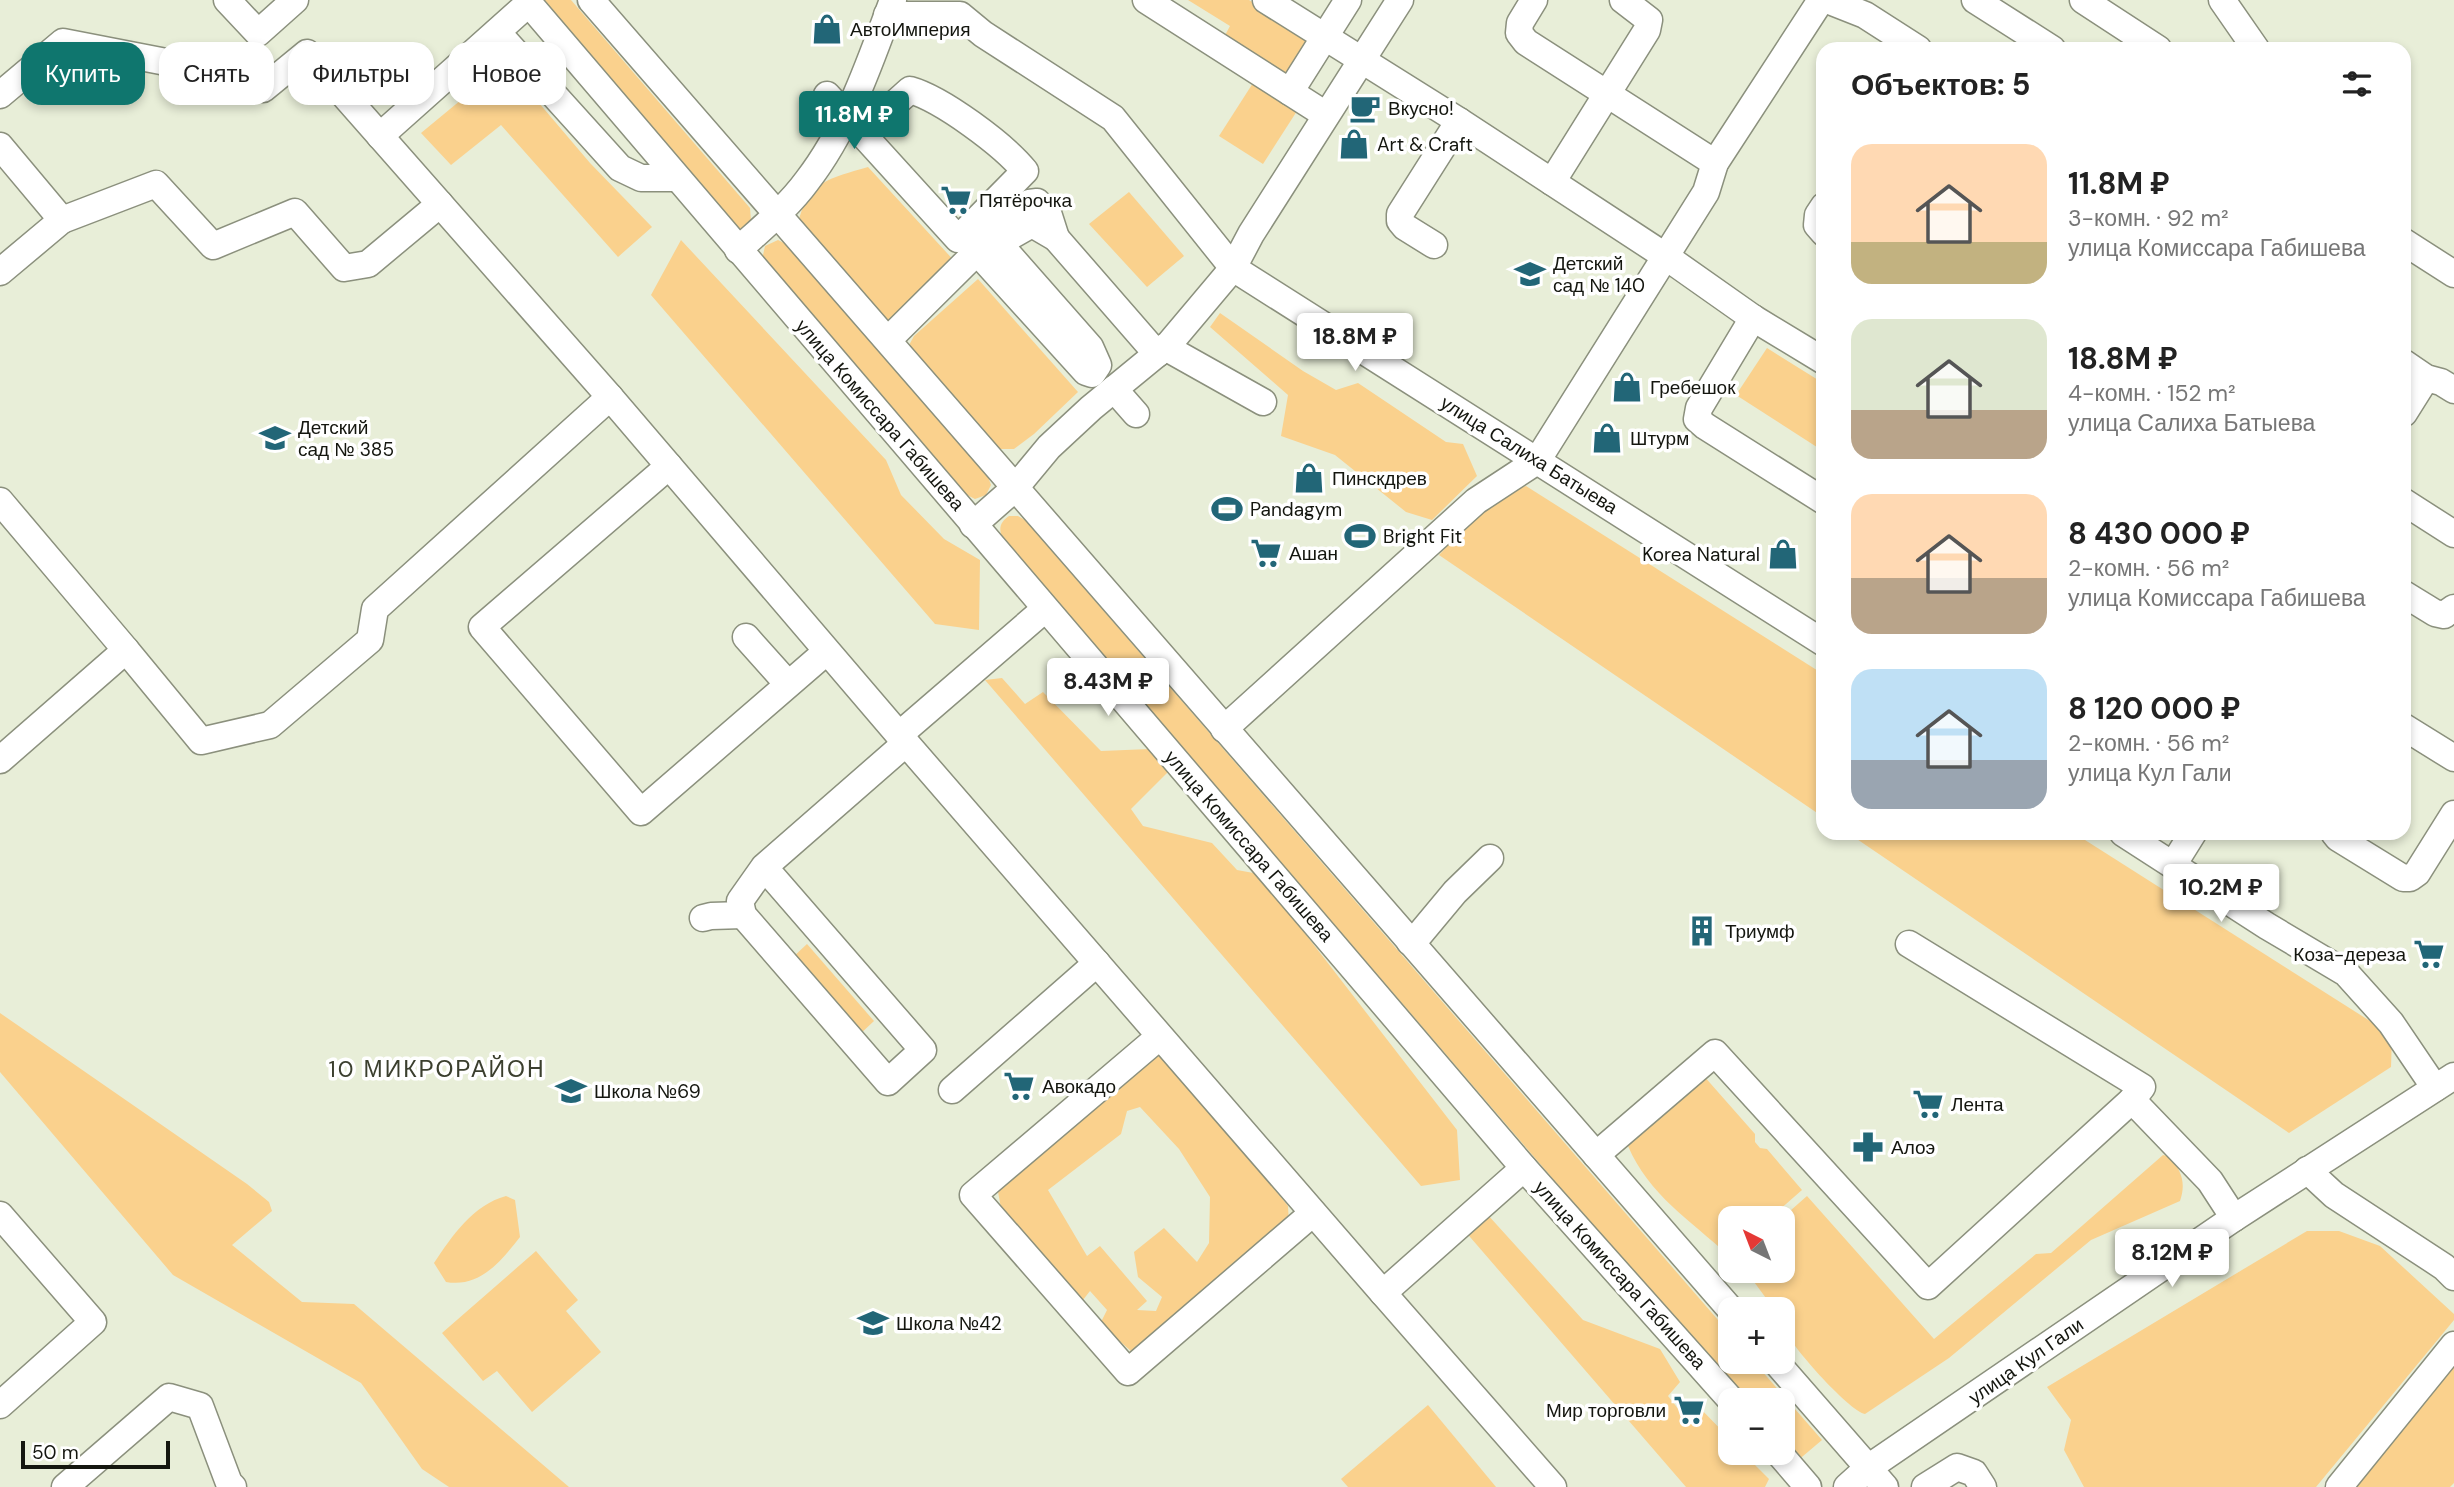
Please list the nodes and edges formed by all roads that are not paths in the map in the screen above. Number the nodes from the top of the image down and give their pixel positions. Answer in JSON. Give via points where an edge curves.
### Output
{"nodes":[{"id":1,"x":227,"y":0,"type":"edge"},
{"id":2,"x":295,"y":0,"type":"edge"},
{"id":3,"x":591,"y":0,"type":"edge"},
{"id":4,"x":1146,"y":0,"type":"edge"},
{"id":5,"x":1266,"y":0,"type":"edge"},
{"id":6,"x":1348,"y":0,"type":"edge"},
{"id":7,"x":1399,"y":0,"type":"edge"},
{"id":8,"x":1534,"y":0,"type":"edge"},
{"id":9,"x":1623,"y":0,"type":"edge"},
{"id":10,"x":1821,"y":0,"type":"edge"},
{"id":11,"x":1827,"y":0,"type":"edge"},
{"id":12,"x":1975,"y":0,"type":"edge"},
{"id":13,"x":2083,"y":0,"type":"edge"},
{"id":14,"x":2222,"y":0,"type":"edge"},
{"id":15,"x":527,"y":2,"type":"edge"},
{"id":16,"x":890,"y":7,"type":"edge"},
{"id":17,"x":964,"y":7,"type":"edge"},
{"id":18,"x":497,"y":32,"type":"junction"},
{"id":19,"x":1324,"y":37,"type":"junction"},
{"id":20,"x":1907,"y":42,"type":"edge"},
{"id":21,"x":2041,"y":42,"type":"edge"},
{"id":22,"x":2147,"y":42,"type":"edge"},
{"id":23,"x":2251,"y":42,"type":"edge"},
{"id":24,"x":1362,"y":59,"type":"junction"},
{"id":25,"x":1290,"y":92,"type":"junction"},
{"id":26,"x":1608,"y":94,"type":"junction"},
{"id":27,"x":0,"y":95,"type":"edge"},
{"id":28,"x":827,"y":96,"type":"dead end"},
{"id":29,"x":1326,"y":115,"type":"junction"},
{"id":30,"x":1459,"y":121,"type":"junction"},
{"id":31,"x":854,"y":125,"type":"junction"},
{"id":32,"x":380,"y":136,"type":"junction"},
{"id":33,"x":0,"y":146,"type":"edge"},
{"id":34,"x":1715,"y":163,"type":"junction"},
{"id":35,"x":677,"y":178,"type":"junction"},
{"id":36,"x":1552,"y":182,"type":"junction"},
{"id":37,"x":440,"y":204,"type":"junction"},
{"id":38,"x":779,"y":214,"type":"junction"},
{"id":39,"x":62,"y":220,"type":"junction"},
{"id":40,"x":1056,"y":238,"type":"junction"},
{"id":41,"x":1434,"y":245,"type":"dead end"},
{"id":42,"x":2411,"y":246,"type":"edge"},
{"id":43,"x":738,"y":250,"type":"junction"},
{"id":44,"x":978,"y":253,"type":"junction"},
{"id":45,"x":1665,"y":256,"type":"junction"},
{"id":46,"x":1233,"y":268,"type":"junction"},
{"id":47,"x":0,"y":272,"type":"edge"},
{"id":48,"x":2454,"y":274,"type":"edge"},
{"id":49,"x":1754,"y":318,"type":"junction"},
{"id":50,"x":888,"y":340,"type":"junction"},
{"id":51,"x":1161,"y":351,"type":"junction"},
{"id":52,"x":1816,"y":356,"type":"edge"},
{"id":53,"x":2411,"y":368,"type":"edge"},
{"id":54,"x":2426,"y":378,"type":"junction"},
{"id":55,"x":1114,"y":389,"type":"junction"},
{"id":56,"x":2454,"y":390,"type":"edge"},
{"id":57,"x":610,"y":397,"type":"junction"},
{"id":58,"x":1263,"y":402,"type":"dead end"},
{"id":59,"x":2411,"y":402,"type":"edge"},
{"id":60,"x":1136,"y":414,"type":"dead end"},
{"id":61,"x":1537,"y":461,"type":"junction"},
{"id":62,"x":668,"y":466,"type":"junction"},
{"id":63,"x":1015,"y":488,"type":"junction"},
{"id":64,"x":1816,"y":496,"type":"edge"},
{"id":65,"x":0,"y":500,"type":"edge"},
{"id":66,"x":2411,"y":506,"type":"edge"},
{"id":67,"x":973,"y":524,"type":"junction"},
{"id":68,"x":2454,"y":534,"type":"edge"},
{"id":69,"x":2411,"y":598,"type":"edge"},
{"id":70,"x":1045,"y":608,"type":"junction"},
{"id":71,"x":2454,"y":608,"type":"edge"},
{"id":72,"x":746,"y":637,"type":"dead end"},
{"id":73,"x":1816,"y":638,"type":"edge"},
{"id":74,"x":125,"y":650,"type":"junction"},
{"id":75,"x":826,"y":652,"type":"junction"},
{"id":76,"x":788,"y":684,"type":"junction"},
{"id":77,"x":1224,"y":729,"type":"junction"},
{"id":78,"x":2411,"y":731,"type":"edge"},
{"id":79,"x":903,"y":739,"type":"junction"},
{"id":80,"x":2454,"y":758,"type":"edge"},
{"id":81,"x":0,"y":760,"type":"edge"},
{"id":82,"x":2454,"y":814,"type":"edge"},
{"id":83,"x":2134,"y":840,"type":"edge"},
{"id":84,"x":2189,"y":840,"type":"edge"},
{"id":85,"x":2341,"y":840,"type":"edge"},
{"id":86,"x":1490,"y":858,"type":"dead end"},
{"id":87,"x":2173,"y":865,"type":"junction"},
{"id":88,"x":764,"y":867,"type":"junction"},
{"id":89,"x":743,"y":915,"type":"junction"},
{"id":90,"x":703,"y":918,"type":"dead end"},
{"id":91,"x":1410,"y":942,"type":"junction"},
{"id":92,"x":1909,"y":944,"type":"dead end"},
{"id":93,"x":1097,"y":963,"type":"junction"},
{"id":94,"x":1159,"y":1037,"type":"junction"},
{"id":95,"x":2445,"y":1082,"type":"edge"},
{"id":96,"x":953,"y":1090,"type":"dead end"},
{"id":97,"x":2132,"y":1100,"type":"junction"},
{"id":98,"x":1596,"y":1155,"type":"junction"},
{"id":99,"x":1524,"y":1168,"type":"junction"},
{"id":100,"x":2306,"y":1170,"type":"junction"},
{"id":101,"x":1313,"y":1213,"type":"junction"},
{"id":102,"x":0,"y":1215,"type":"edge"},
{"id":103,"x":2234,"y":1218,"type":"junction"},
{"id":104,"x":2454,"y":1277,"type":"edge"},
{"id":105,"x":1383,"y":1293,"type":"junction"},
{"id":106,"x":1720,"y":1297,"type":"edge"},
{"id":107,"x":2454,"y":1345,"type":"edge"},
{"id":108,"x":1786,"y":1374,"type":"edge"},
{"id":109,"x":1720,"y":1388,"type":"edge"},
{"id":110,"x":0,"y":1405,"type":"edge"},
{"id":111,"x":1789,"y":1465,"type":"edge"},
{"id":112,"x":1876,"y":1477,"type":"edge"},
{"id":113,"x":65,"y":1487,"type":"edge"},
{"id":114,"x":233,"y":1487,"type":"edge"},
{"id":115,"x":1553,"y":1487,"type":"edge"},
{"id":116,"x":1808,"y":1487,"type":"edge"},
{"id":117,"x":1847,"y":1487,"type":"edge"},
{"id":118,"x":1925,"y":1487,"type":"edge"},
{"id":119,"x":1983,"y":1487,"type":"edge"},
{"id":120,"x":2339,"y":1487,"type":"edge"}],
"edges":[{"from":1,"to":2,"type":"street","via":[[258,33]]},
{"from":3,"to":38,"type":"street"},
{"from":4,"to":25,"type":"street"},
{"from":5,"to":19,"type":"street"},
{"from":6,"to":19,"type":"street"},
{"from":7,"to":24,"type":"street"},
{"from":8,"to":26,"type":"street","via":[[1519,33]]},
{"from":9,"to":26,"type":"street","via":[[1649,20]]},
{"from":10,"to":34,"type":"street"},
{"from":11,"to":20,"type":"street","via":[[1865,15]]},
{"from":12,"to":21,"type":"street"},
{"from":13,"to":22,"type":"street"},
{"from":14,"to":23,"type":"street"},
{"from":15,"to":18,"type":"street"},
{"from":15,"to":35,"type":"street","name":"улица Комиссара Габишева"},
{"from":16,"to":17,"type":"street","name":"улица Салиха Батыева"},
{"from":16,"to":31,"type":"street"},
{"from":17,"to":46,"type":"street","name":"улица Салиха Батыева","via":[[983,34],[1112,118]]},
{"from":18,"to":32,"type":"street"},
{"from":18,"to":35,"type":"street","via":[[620,167],[641,178]]},
{"from":19,"to":24,"type":"street"},
{"from":19,"to":25,"type":"street"},
{"from":24,"to":29,"type":"street"},
{"from":24,"to":30,"type":"street"},
{"from":25,"to":29,"type":"street"},
{"from":26,"to":34,"type":"street"},
{"from":26,"to":36,"type":"street"},
{"from":27,"to":32,"type":"street","via":[[62,43],[161,61],[264,89],[307,53]]},
{"from":28,"to":31,"type":"street"},
{"from":29,"to":46,"type":"street"},
{"from":30,"to":36,"type":"street"},
{"from":30,"to":41,"type":"street","via":[[1400,214],[1405,227]]},
{"from":31,"to":31,"type":"street","via":[[910,90],[927,94],[1011,153],[1026,171],[958,239]]},
{"from":31,"to":38,"type":"street"},
{"from":32,"to":37,"type":"street"},
{"from":33,"to":39,"type":"street"},
{"from":34,"to":45,"type":"street","via":[[1706,192]]},
{"from":35,"to":43,"type":"street","name":"улица Комиссара Габишева"},
{"from":36,"to":45,"type":"street"},
{"from":37,"to":39,"type":"street","via":[[368,264],[344,268],[295,212],[213,246],[156,184]]},
{"from":37,"to":57,"type":"street"},
{"from":38,"to":43,"type":"street"},
{"from":38,"to":50,"type":"street"},
{"from":39,"to":47,"type":"street"},
{"from":40,"to":44,"type":"street","via":[[1049,216],[1037,202],[1013,216]]},
{"from":40,"to":44,"type":"street","via":[[1032,225],[1001,246],[1090,347],[1098,365],[1092,374]]},
{"from":40,"to":51,"type":"street"},
{"from":42,"to":48,"type":"street"},
{"from":43,"to":67,"type":"street","name":"улица Комиссара Габишева"},
{"from":44,"to":50,"type":"street"},
{"from":45,"to":49,"type":"street"},
{"from":45,"to":61,"type":"street"},
{"from":46,"to":51,"type":"street"},
{"from":46,"to":61,"type":"street","name":"улица Салиха Батыева"},
{"from":49,"to":52,"type":"street"},
{"from":49,"to":64,"type":"street","via":[[1699,408],[1697,419]]},
{"from":50,"to":63,"type":"street"},
{"from":51,"to":55,"type":"street"},
{"from":51,"to":58,"type":"street"},
{"from":53,"to":54,"type":"street"},
{"from":54,"to":56,"type":"street"},
{"from":54,"to":59,"type":"street"},
{"from":55,"to":60,"type":"street"},
{"from":55,"to":63,"type":"street","via":[[1049,447]]},
{"from":57,"to":62,"type":"street"},
{"from":57,"to":74,"type":"street","via":[[375,609],[370,640],[270,725],[201,741]]},
{"from":61,"to":73,"type":"street","name":"улица Салиха Батыева"},
{"from":61,"to":77,"type":"street","via":[[1476,501]]},
{"from":62,"to":75,"type":"street"},
{"from":62,"to":76,"type":"street","via":[[482,627],[641,811]]},
{"from":63,"to":67,"type":"street"},
{"from":63,"to":77,"type":"street"},
{"from":65,"to":74,"type":"street"},
{"from":66,"to":68,"type":"street"},
{"from":67,"to":70,"type":"street","name":"улица Комиссара Габишева"},
{"from":69,"to":71,"type":"street","via":[[2435,613],[2444,615]]},
{"from":70,"to":79,"type":"street"},
{"from":70,"to":99,"type":"street","name":"улица Комиссара Габишева"},
{"from":72,"to":76,"type":"street"},
{"from":74,"to":81,"type":"street"},
{"from":75,"to":76,"type":"street"},
{"from":75,"to":79,"type":"street"},
{"from":77,"to":91,"type":"street"},
{"from":78,"to":80,"type":"street"},
{"from":79,"to":88,"type":"street"},
{"from":79,"to":93,"type":"street"},
{"from":82,"to":85,"type":"street","via":[[2410,878]]},
{"from":83,"to":87,"type":"street"},
{"from":84,"to":87,"type":"street"},
{"from":86,"to":91,"type":"street"},
{"from":87,"to":95,"type":"street","via":[[2346,973]]},
{"from":88,"to":89,"type":"street","via":[[740,901]]},
{"from":88,"to":89,"type":"street","via":[[923,1051],[888,1082]]},
{"from":89,"to":90,"type":"street"},
{"from":91,"to":98,"type":"street"},
{"from":92,"to":97,"type":"street","via":[[2142,1087]]},
{"from":93,"to":94,"type":"street"},
{"from":93,"to":96,"type":"street"},
{"from":94,"to":101,"type":"street"},
{"from":94,"to":101,"type":"street","via":[[973,1195],[1128,1373]]},
{"from":95,"to":100,"type":"street","name":"улица Кул Гали"},
{"from":97,"to":98,"type":"street","via":[[1928,1286],[1715,1053]]},
{"from":97,"to":103,"type":"street","via":[[2210,1181]]},
{"from":98,"to":106,"type":"street"},
{"from":99,"to":105,"type":"street"},
{"from":99,"to":109,"type":"street","name":"улица Комиссара Габишева"},
{"from":100,"to":103,"type":"street","name":"улица Кул Гали"},
{"from":100,"to":104,"type":"street","via":[[2334,1195]]},
{"from":101,"to":105,"type":"street"},
{"from":102,"to":110,"type":"street","via":[[93,1322]]},
{"from":103,"to":112,"type":"street","name":"улица Кул Гали"},
{"from":105,"to":115,"type":"street"},
{"from":107,"to":120,"type":"street"},
{"from":108,"to":112,"type":"street"},
{"from":111,"to":116,"type":"street"},
{"from":112,"to":117,"type":"street","name":"улица Кул Гали"},
{"from":113,"to":114,"type":"street","via":[[169,1397],[200,1406]]},
{"from":118,"to":119,"type":"street","via":[[1957,1467],[1974,1473]]}]}
